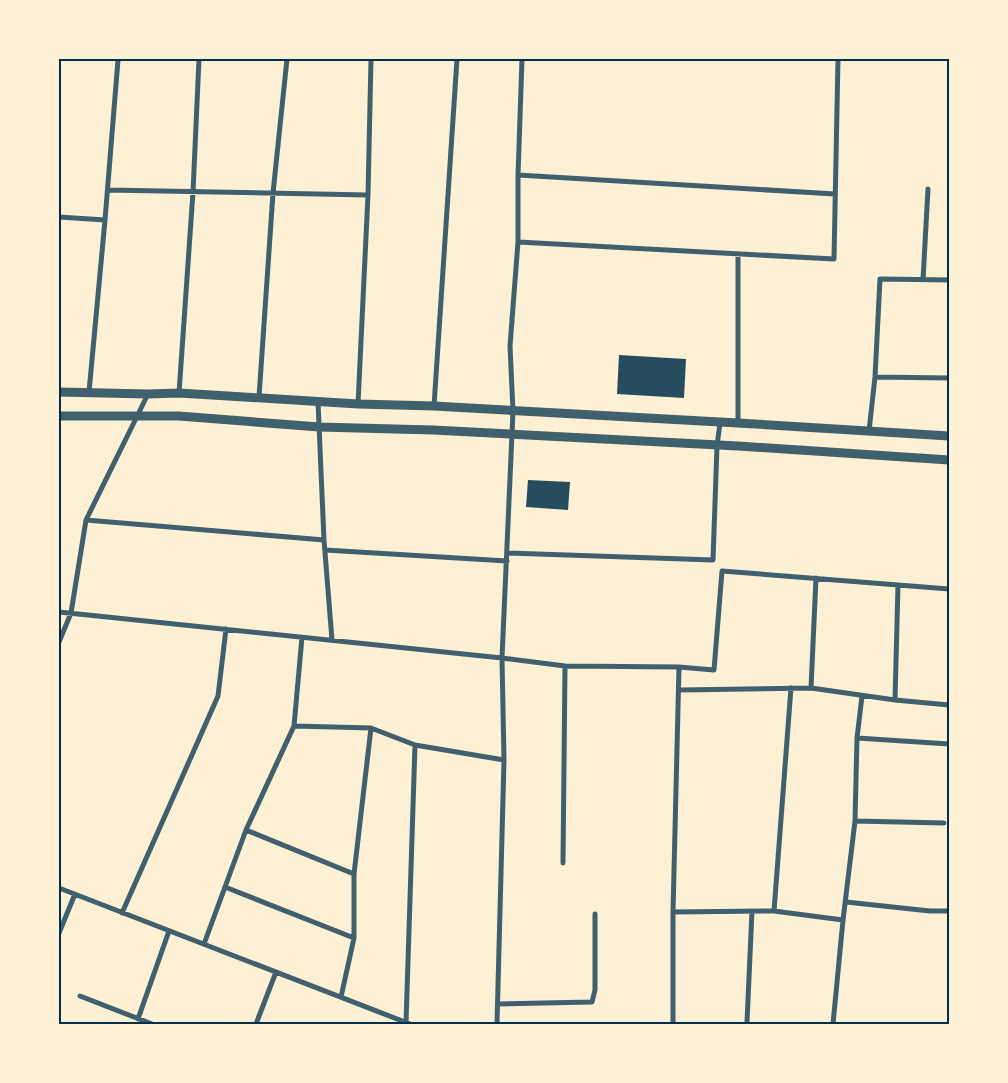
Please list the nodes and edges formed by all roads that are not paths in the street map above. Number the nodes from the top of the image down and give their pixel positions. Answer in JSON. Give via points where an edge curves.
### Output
{"nodes":[{"id":1,"x":199,"y":59,"type":"edge"},
{"id":2,"x":287,"y":59,"type":"edge"},
{"id":3,"x":371,"y":59,"type":"edge"},
{"id":4,"x":457,"y":59,"type":"edge"},
{"id":5,"x":522,"y":59,"type":"edge"},
{"id":6,"x":838,"y":59,"type":"edge"},
{"id":7,"x":118,"y":60,"type":"edge"},
{"id":8,"x":518,"y":175,"type":"junction"},
{"id":9,"x":928,"y":189,"type":"dead end"},
{"id":10,"x":108,"y":190,"type":"junction"},
{"id":11,"x":194,"y":192,"type":"junction"},
{"id":12,"x":273,"y":193,"type":"junction"},
{"id":13,"x":836,"y":194,"type":"junction"},
{"id":14,"x":368,"y":195,"type":"junction"},
{"id":15,"x":59,"y":217,"type":"edge"},
{"id":16,"x":105,"y":220,"type":"junction"},
{"id":17,"x":518,"y":242,"type":"junction"},
{"id":18,"x":738,"y":254,"type":"junction"},
{"id":19,"x":923,"y":280,"type":"junction"},
{"id":20,"x":949,"y":280,"type":"edge"},
{"id":21,"x":875,"y":377,"type":"junction"},
{"id":22,"x":949,"y":378,"type":"edge"},
{"id":23,"x":59,"y":392,"type":"edge"},
{"id":24,"x":89,"y":392,"type":"junction"},
{"id":25,"x":179,"y":393,"type":"junction"},
{"id":26,"x":148,"y":394,"type":"junction"},
{"id":27,"x":258,"y":398,"type":"junction"},
{"id":28,"x":318,"y":402,"type":"junction"},
{"id":29,"x":358,"y":404,"type":"junction"},
{"id":30,"x":434,"y":406,"type":"junction"},
{"id":31,"x":513,"y":411,"type":"junction"},
{"id":32,"x":59,"y":416,"type":"edge"},
{"id":33,"x":137,"y":416,"type":"junction"},
{"id":34,"x":720,"y":423,"type":"junction"},
{"id":35,"x":738,"y":423,"type":"junction"},
{"id":36,"x":318,"y":427,"type":"junction"},
{"id":37,"x":869,"y":431,"type":"junction"},
{"id":38,"x":512,"y":435,"type":"junction"},
{"id":39,"x":949,"y":436,"type":"edge"},
{"id":40,"x":717,"y":446,"type":"junction"},
{"id":41,"x":949,"y":460,"type":"edge"},
{"id":42,"x":86,"y":520,"type":"junction"},
{"id":43,"x":324,"y":540,"type":"junction"},
{"id":44,"x":325,"y":550,"type":"junction"},
{"id":45,"x":508,"y":553,"type":"junction"},
{"id":46,"x":508,"y":561,"type":"junction"},
{"id":47,"x":816,"y":578,"type":"junction"},
{"id":48,"x":898,"y":585,"type":"junction"},
{"id":49,"x":949,"y":589,"type":"edge"},
{"id":50,"x":59,"y":612,"type":"edge"},
{"id":51,"x":71,"y":613,"type":"junction"},
{"id":52,"x":226,"y":629,"type":"junction"},
{"id":53,"x":302,"y":637,"type":"junction"},
{"id":54,"x":332,"y":640,"type":"junction"},
{"id":55,"x":59,"y":642,"type":"edge"},
{"id":56,"x":502,"y":658,"type":"junction"},
{"id":57,"x":565,"y":666,"type":"junction"},
{"id":58,"x":679,"y":667,"type":"junction"},
{"id":59,"x":791,"y":688,"type":"junction"},
{"id":60,"x":811,"y":688,"type":"junction"},
{"id":61,"x":679,"y":690,"type":"junction"},
{"id":62,"x":862,"y":696,"type":"junction"},
{"id":63,"x":895,"y":700,"type":"junction"},
{"id":64,"x":949,"y":704,"type":"edge"},
{"id":65,"x":294,"y":726,"type":"junction"},
{"id":66,"x":371,"y":728,"type":"junction"},
{"id":67,"x":857,"y":738,"type":"junction"},
{"id":68,"x":949,"y":744,"type":"edge"},
{"id":69,"x":415,"y":745,"type":"junction"},
{"id":70,"x":504,"y":760,"type":"junction"},
{"id":71,"x":855,"y":821,"type":"junction"},
{"id":72,"x":944,"y":823,"type":"dead end"},
{"id":73,"x":246,"y":830,"type":"junction"},
{"id":74,"x":564,"y":863,"type":"dead end"},
{"id":75,"x":354,"y":874,"type":"junction"},
{"id":76,"x":225,"y":887,"type":"junction"},
{"id":77,"x":59,"y":888,"type":"edge"},
{"id":78,"x":75,"y":894,"type":"junction"},
{"id":79,"x":846,"y":902,"type":"junction"},
{"id":80,"x":752,"y":911,"type":"junction"},
{"id":81,"x":774,"y":911,"type":"junction"},
{"id":82,"x":949,"y":911,"type":"edge"},
{"id":83,"x":122,"y":912,"type":"junction"},
{"id":84,"x":672,"y":912,"type":"junction"},
{"id":85,"x":595,"y":914,"type":"dead end"},
{"id":86,"x":843,"y":920,"type":"junction"},
{"id":87,"x":169,"y":931,"type":"junction"},
{"id":88,"x":59,"y":932,"type":"edge"},
{"id":89,"x":354,"y":938,"type":"junction"},
{"id":90,"x":204,"y":944,"type":"junction"},
{"id":91,"x":276,"y":972,"type":"junction"},
{"id":92,"x":80,"y":996,"type":"dead end"},
{"id":93,"x":341,"y":997,"type":"junction"},
{"id":94,"x":498,"y":1004,"type":"junction"},
{"id":95,"x":138,"y":1019,"type":"junction"},
{"id":96,"x":747,"y":1022,"type":"dead end"},
{"id":97,"x":152,"y":1024,"type":"edge"},
{"id":98,"x":256,"y":1024,"type":"edge"},
{"id":99,"x":408,"y":1024,"type":"edge"},
{"id":100,"x":497,"y":1024,"type":"edge"},
{"id":101,"x":672,"y":1024,"type":"edge"},
{"id":102,"x":833,"y":1024,"type":"edge"}],
"edges":[{"from":1,"to":11,"type":"street"},
{"from":2,"to":12,"type":"street"},
{"from":3,"to":14,"type":"street"},
{"from":4,"to":30,"type":"street"},
{"from":5,"to":8,"type":"street"},
{"from":6,"to":13,"type":"street"},
{"from":7,"to":10,"type":"street"},
{"from":8,"to":13,"type":"street"},
{"from":8,"to":17,"type":"street"},
{"from":9,"to":19,"type":"street"},
{"from":10,"to":11,"type":"street"},
{"from":10,"to":16,"type":"street"},
{"from":11,"to":12,"type":"street"},
{"from":11,"to":25,"type":"street"},
{"from":12,"to":14,"type":"street"},
{"from":12,"to":27,"type":"street"},
{"from":13,"to":18,"type":"street","via":[[834,259]]},
{"from":14,"to":29,"type":"street"},
{"from":15,"to":16,"type":"street"},
{"from":16,"to":24,"type":"street"},
{"from":17,"to":18,"type":"street"},
{"from":17,"to":31,"type":"street","via":[[510,346]]},
{"from":18,"to":35,"type":"street"},
{"from":19,"to":20,"type":"street"},
{"from":19,"to":21,"type":"street","via":[[880,279]]},
{"from":21,"to":22,"type":"street"},
{"from":21,"to":37,"type":"street"},
{"from":23,"to":24,"type":"street"},
{"from":24,"to":26,"type":"street"},
{"from":25,"to":26,"type":"street"},
{"from":25,"to":27,"type":"street"},
{"from":26,"to":33,"type":"street"},
{"from":27,"to":28,"type":"street"},
{"from":28,"to":29,"type":"street"},
{"from":28,"to":36,"type":"street"},
{"from":29,"to":30,"type":"street"},
{"from":30,"to":31,"type":"street"},
{"from":31,"to":34,"type":"street"},
{"from":31,"to":38,"type":"street"},
{"from":32,"to":33,"type":"street"},
{"from":33,"to":36,"type":"street","via":[[179,416]]},
{"from":33,"to":42,"type":"street"},
{"from":34,"to":35,"type":"street"},
{"from":34,"to":40,"type":"street"},
{"from":35,"to":37,"type":"street"},
{"from":36,"to":38,"type":"street"},
{"from":36,"to":43,"type":"street"},
{"from":37,"to":39,"type":"street"},
{"from":38,"to":40,"type":"street"},
{"from":38,"to":45,"type":"street"},
{"from":40,"to":41,"type":"street"},
{"from":40,"to":45,"type":"street","via":[[713,560]]},
{"from":42,"to":43,"type":"street"},
{"from":42,"to":51,"type":"street"},
{"from":43,"to":44,"type":"street"},
{"from":44,"to":46,"type":"street"},
{"from":44,"to":54,"type":"street"},
{"from":45,"to":46,"type":"street"},
{"from":46,"to":56,"type":"street"},
{"from":47,"to":48,"type":"street"},
{"from":47,"to":58,"type":"street","via":[[722,571],[714,670]]},
{"from":47,"to":60,"type":"street"},
{"from":48,"to":49,"type":"street"},
{"from":48,"to":63,"type":"street"},
{"from":50,"to":51,"type":"street"},
{"from":51,"to":52,"type":"street"},
{"from":51,"to":55,"type":"street"},
{"from":52,"to":53,"type":"street"},
{"from":52,"to":83,"type":"street","via":[[218,696]]},
{"from":53,"to":54,"type":"street"},
{"from":53,"to":65,"type":"street"},
{"from":54,"to":56,"type":"street"},
{"from":56,"to":57,"type":"street"},
{"from":56,"to":70,"type":"street"},
{"from":57,"to":58,"type":"street"},
{"from":57,"to":74,"type":"street"},
{"from":58,"to":61,"type":"street"},
{"from":59,"to":60,"type":"street"},
{"from":59,"to":61,"type":"street"},
{"from":59,"to":81,"type":"street"},
{"from":60,"to":62,"type":"street"},
{"from":61,"to":84,"type":"street"},
{"from":62,"to":63,"type":"street"},
{"from":62,"to":67,"type":"street"},
{"from":63,"to":64,"type":"street"},
{"from":65,"to":66,"type":"street"},
{"from":65,"to":73,"type":"street"},
{"from":66,"to":69,"type":"street"},
{"from":66,"to":75,"type":"street"},
{"from":67,"to":68,"type":"street"},
{"from":67,"to":71,"type":"street"},
{"from":69,"to":70,"type":"street"},
{"from":69,"to":99,"type":"street"},
{"from":70,"to":94,"type":"street"},
{"from":71,"to":72,"type":"street"},
{"from":71,"to":79,"type":"street"},
{"from":73,"to":75,"type":"street"},
{"from":73,"to":76,"type":"street"},
{"from":75,"to":89,"type":"street"},
{"from":76,"to":89,"type":"street"},
{"from":76,"to":90,"type":"street"},
{"from":77,"to":78,"type":"street"},
{"from":78,"to":83,"type":"street"},
{"from":78,"to":88,"type":"street"},
{"from":79,"to":82,"type":"street"},
{"from":79,"to":86,"type":"street"},
{"from":80,"to":81,"type":"street"},
{"from":80,"to":84,"type":"street"},
{"from":80,"to":96,"type":"street"},
{"from":81,"to":86,"type":"street"},
{"from":83,"to":87,"type":"street"},
{"from":84,"to":101,"type":"street"},
{"from":85,"to":94,"type":"street","via":[[595,990],[592,1002]]},
{"from":86,"to":102,"type":"street"},
{"from":87,"to":90,"type":"street"},
{"from":87,"to":95,"type":"street"},
{"from":89,"to":93,"type":"street"},
{"from":90,"to":91,"type":"street"},
{"from":91,"to":93,"type":"street"},
{"from":91,"to":98,"type":"street"},
{"from":92,"to":95,"type":"street"},
{"from":93,"to":99,"type":"street"},
{"from":94,"to":100,"type":"street"},
{"from":95,"to":97,"type":"street"}]}
